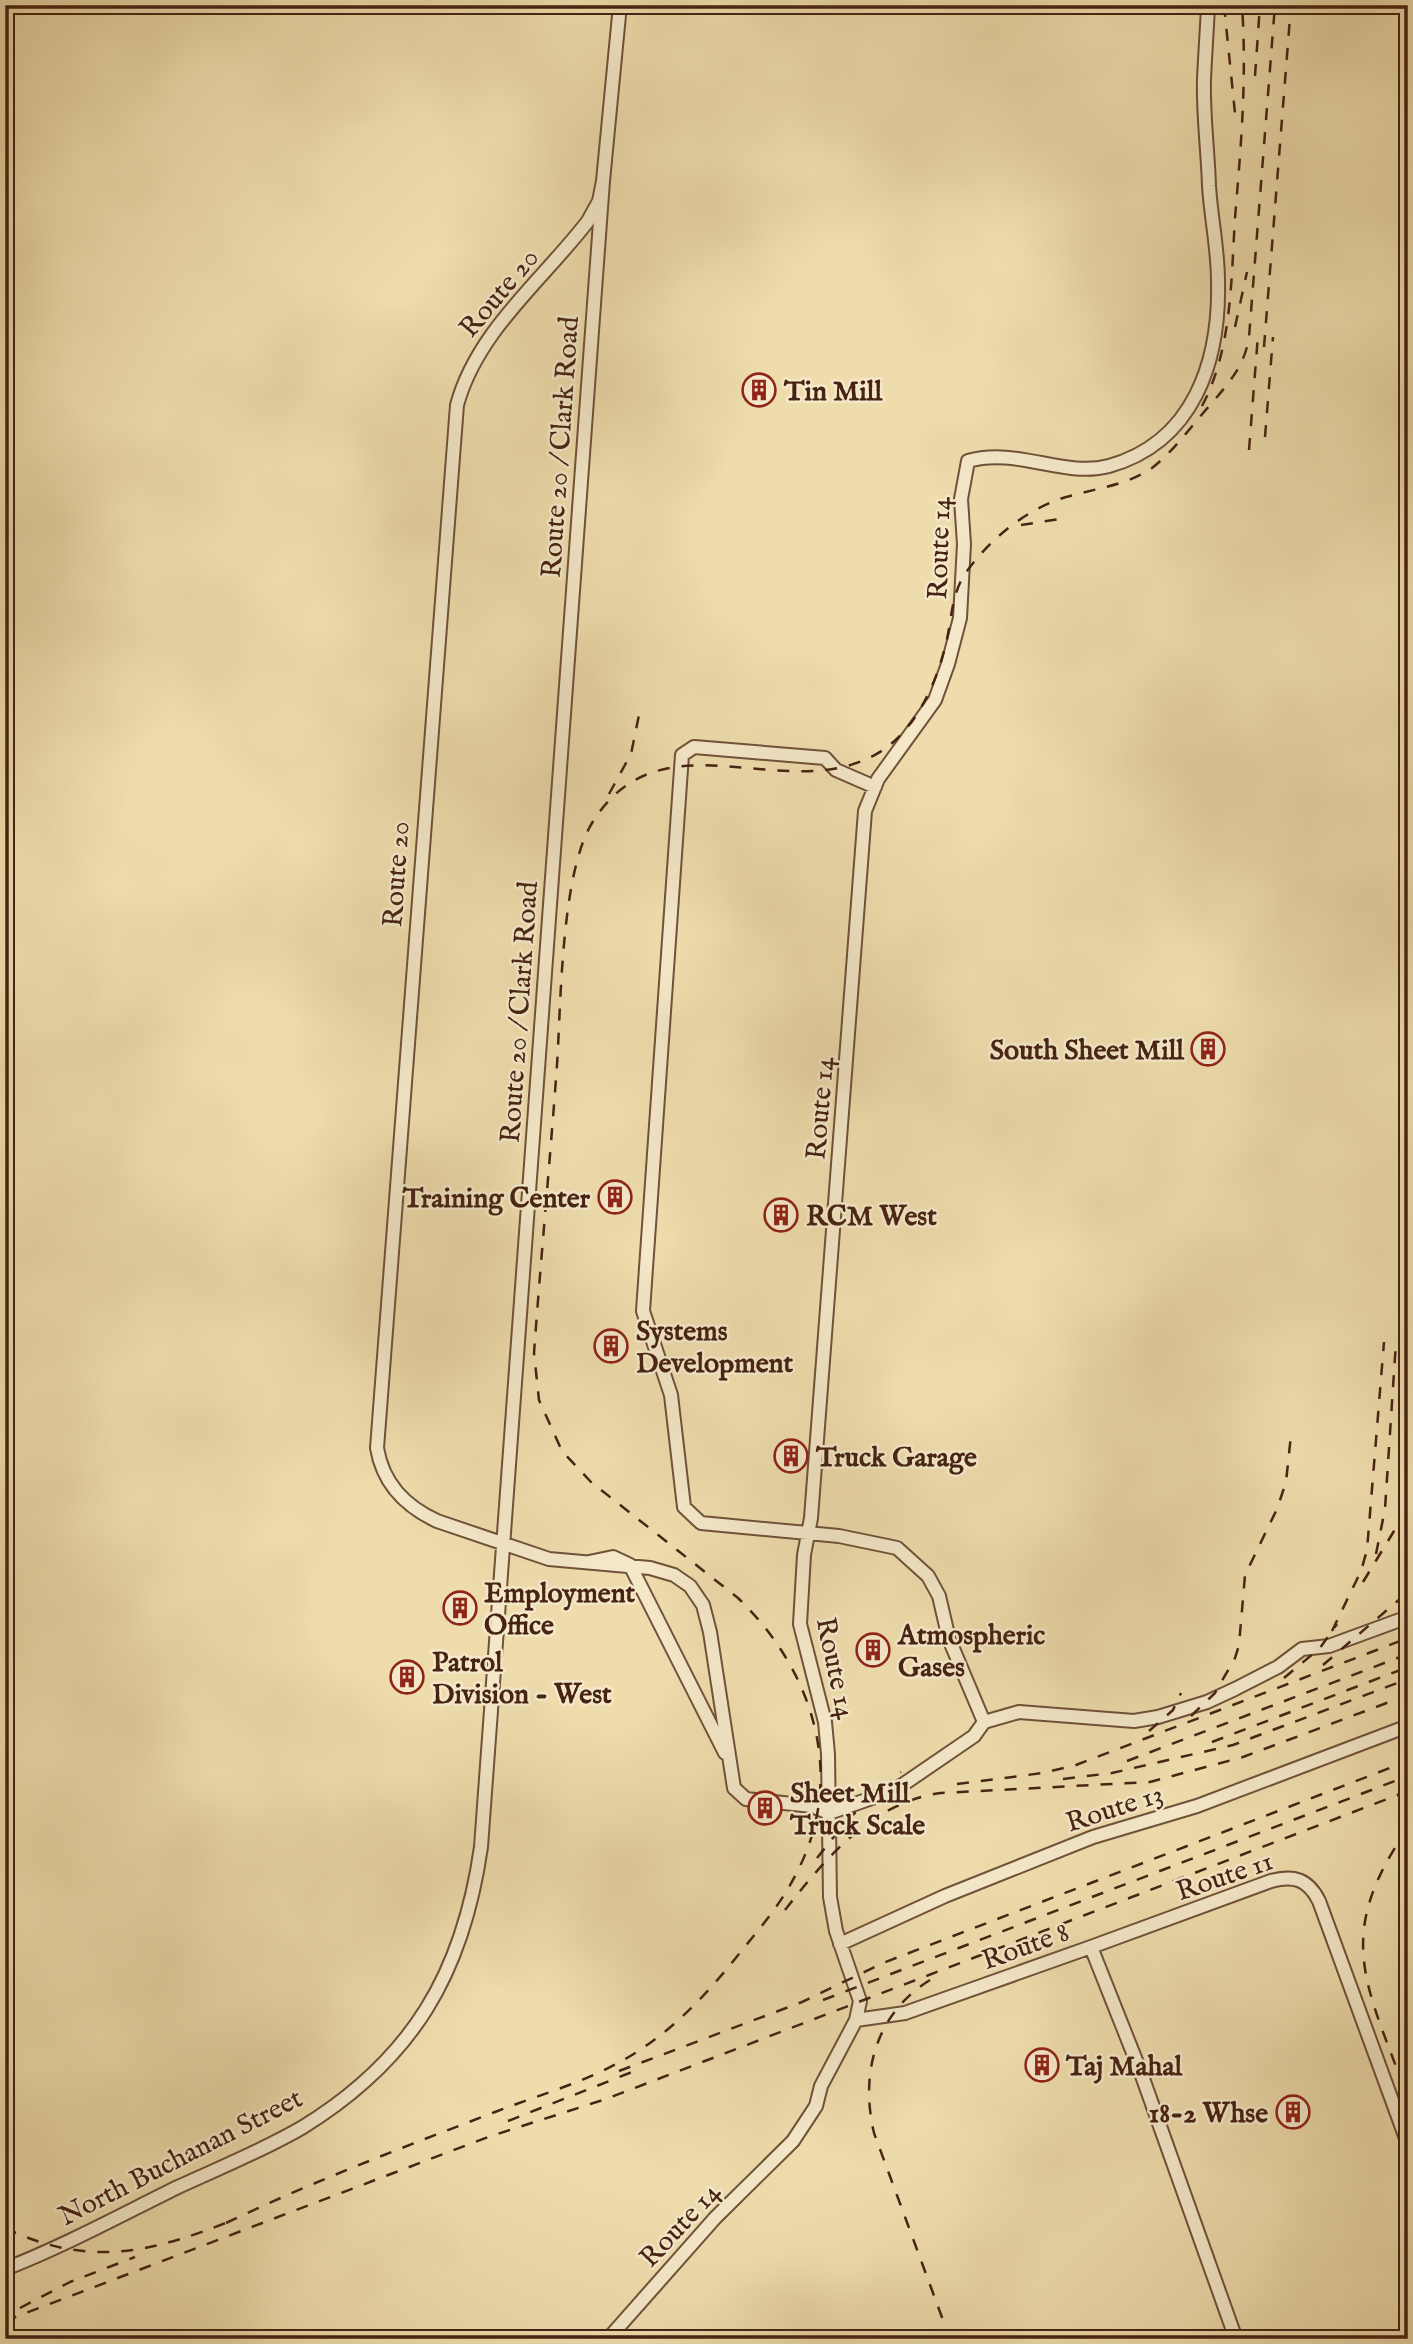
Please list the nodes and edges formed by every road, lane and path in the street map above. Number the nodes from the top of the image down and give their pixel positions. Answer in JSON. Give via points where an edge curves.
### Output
{"nodes":[{"id":1,"x":620,"y":5,"type":"edge"},
{"id":2,"x":1208,"y":5,"type":"edge"},
{"id":3,"x":603,"y":181,"type":"junction"},
{"id":4,"x":875,"y":787,"type":"junction"},
{"id":5,"x":808,"y":1534,"type":"junction"},
{"id":6,"x":504,"y":1543,"type":"junction"},
{"id":7,"x":629,"y":1565,"type":"junction"},
{"id":8,"x":1408,"y":1617,"type":"edge"},
{"id":9,"x":984,"y":1722,"type":"junction"},
{"id":10,"x":1408,"y":1726,"type":"edge"},
{"id":11,"x":730,"y":1764,"type":"junction"},
{"id":12,"x":829,"y":1812,"type":"junction"},
{"id":13,"x":840,"y":1944,"type":"junction"},
{"id":14,"x":1091,"y":1947,"type":"junction"},
{"id":15,"x":426,"y":2013,"type":"joint"},
{"id":16,"x":856,"y":2020,"type":"junction"},
{"id":17,"x":1408,"y":2144,"type":"edge"},
{"id":18,"x":5,"y":2269,"type":"edge"},
{"id":19,"x":608,"y":2339,"type":"edge"},
{"id":20,"x":1236,"y":2339,"type":"edge"}],
"edges":[{"from":1,"to":3,"type":"street","name":"Route 20 / Clark Road"},
{"from":2,"to":4,"type":"street","name":"Route 14","via":[[1204,81],[1218,306],[1212,352],[1198,395],[1176,429],[1142,454],[1107,467],[1072,468],[989,455],[968,461],[961,499],[960,618],[948,664],[935,700]]},
{"from":3,"to":6,"type":"street","name":"Route 20 / Clark Road"},
{"from":3,"to":6,"type":"street","name":"Route 20","via":[[588,220],[478,353],[457,405],[378,1404],[378,1456],[398,1494],[427,1516]]},
{"from":4,"to":5,"type":"street","name":"Route 14","via":[[864,811],[859,861],[850,1031]]},
{"from":4,"to":5,"type":"street","via":[[836,769],[825,758],[694,747],[682,755],[643,1311],[671,1395],[684,1507],[701,1522]]},
{"from":5,"to":9,"type":"street","via":[[897,1548],[928,1576]]},
{"from":5,"to":12,"type":"street","name":"Route 14","via":[[800,1624],[825,1722]]},
{"from":6,"to":7,"type":"street","via":[[563,1563],[613,1557]]},
{"from":6,"to":15,"type":"street","name":"Route 20 / Clark Road","via":[[478,1874],[458,1950]]},
{"from":7,"to":11,"type":"street"},
{"from":7,"to":11,"type":"street","via":[[674,1574],[703,1605]]},
{"from":8,"to":9,"type":"street","via":[[1329,1646],[1302,1648],[1278,1667],[1235,1689],[1157,1717],[1135,1721],[1019,1712]]},
{"from":9,"to":12,"type":"street","via":[[974,1736],[895,1790]]},
{"from":10,"to":13,"type":"street","name":"Route 13","via":[[1197,1806],[1093,1837]]},
{"from":11,"to":12,"type":"street","via":[[734,1788],[746,1799]]},
{"from":12,"to":13,"type":"street","name":"Route 14","via":[[830,1897]]},
{"from":13,"to":16,"type":"street","name":"Route 14","via":[[860,2001]]},
{"from":14,"to":16,"type":"street","name":"Route 8","via":[[905,2013]]},
{"from":14,"to":17,"type":"street","name":"Route 11","via":[[1271,1881],[1303,1880],[1319,1901]]},
{"from":14,"to":20,"type":"street","name":"Route 8","via":[[1148,2091]]},
{"from":15,"to":18,"type":"street","name":"North Buchanan Street","via":[[386,2062],[304,2126]]},
{"from":16,"to":19,"type":"street","name":"Route 14","via":[[831,2064],[816,2106],[793,2141],[715,2218]]}]}
